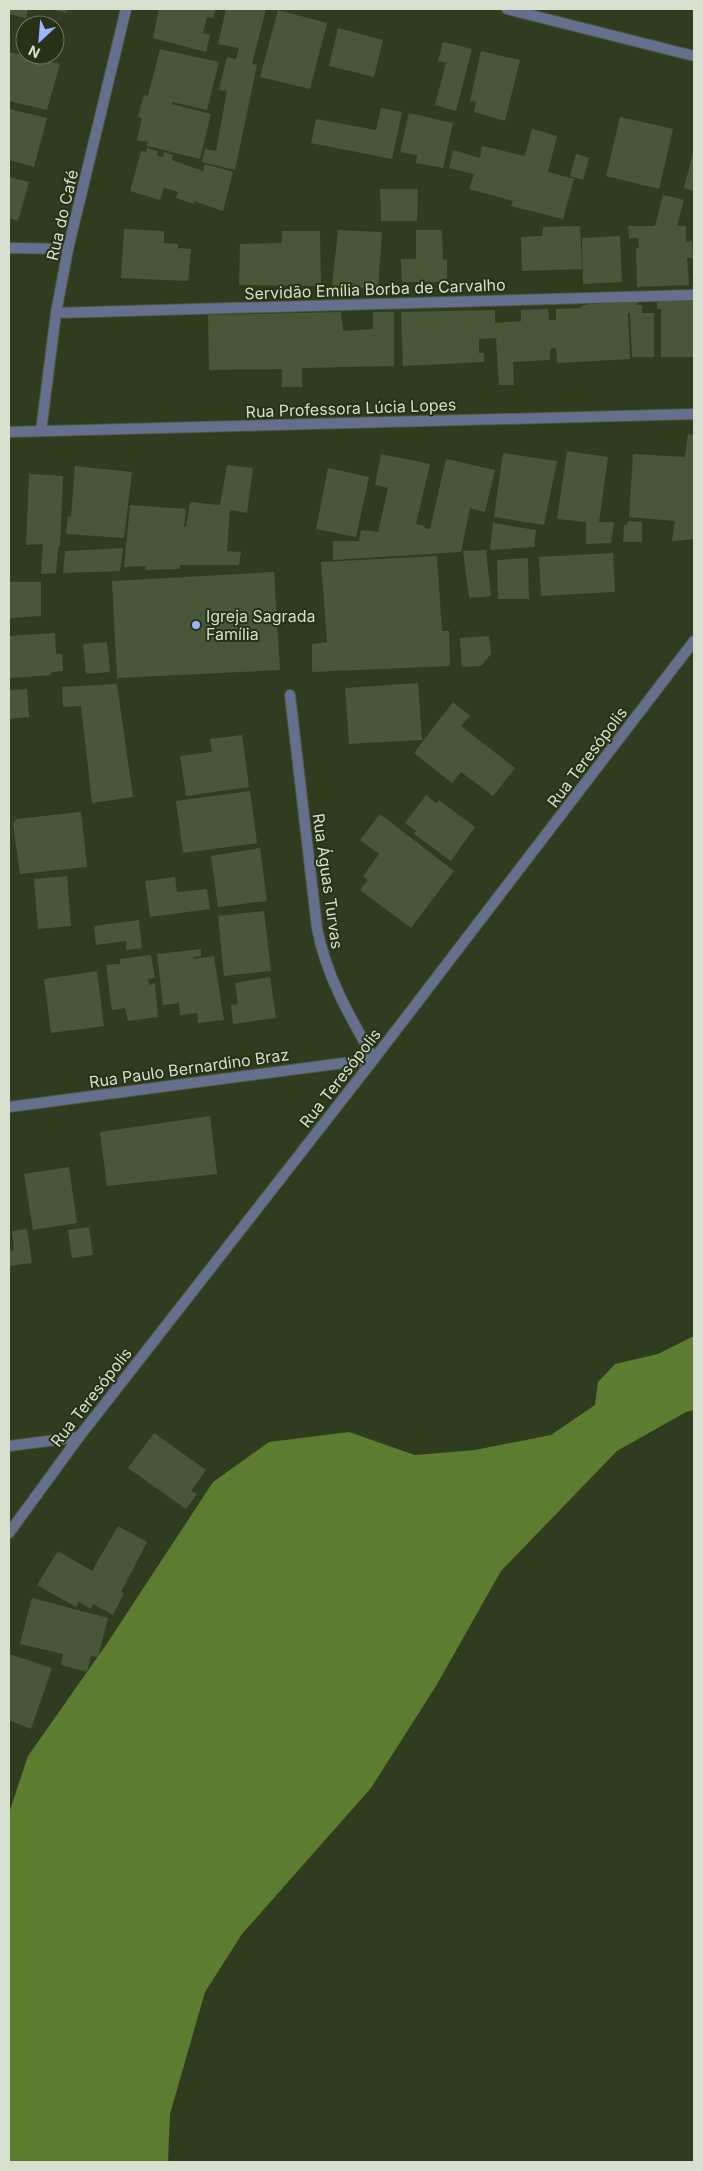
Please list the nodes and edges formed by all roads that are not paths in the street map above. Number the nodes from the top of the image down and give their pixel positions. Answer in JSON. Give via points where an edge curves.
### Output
{"nodes":[{"id":1,"x":126,"y":9,"type":"edge"},
{"id":2,"x":507,"y":9,"type":"edge"},
{"id":3,"x":694,"y":56,"type":"edge"},
{"id":4,"x":9,"y":248,"type":"edge"},
{"id":5,"x":68,"y":249,"type":"junction"},
{"id":6,"x":694,"y":295,"type":"edge"},
{"id":7,"x":56,"y":313,"type":"junction"},
{"id":8,"x":694,"y":414,"type":"edge"},
{"id":9,"x":41,"y":431,"type":"junction"},
{"id":10,"x":9,"y":432,"type":"edge"},
{"id":11,"x":694,"y":641,"type":"edge"},
{"id":12,"x":290,"y":696,"type":"dead end"},
{"id":13,"x":374,"y":1059,"type":"junction"},
{"id":14,"x":9,"y":1107,"type":"edge"},
{"id":15,"x":79,"y":1437,"type":"junction"},
{"id":16,"x":9,"y":1446,"type":"edge"},
{"id":17,"x":9,"y":1532,"type":"edge"}],
"edges":[{"from":1,"to":5,"type":"street","name":"Rua do Café"},
{"from":2,"to":3,"type":"street"},
{"from":4,"to":5,"type":"street"},
{"from":5,"to":7,"type":"street","name":"Rua do Café"},
{"from":6,"to":7,"type":"street","name":"Servidão Emília Borba de Carvalho"},
{"from":7,"to":9,"type":"street","name":"Rua do Café"},
{"from":8,"to":9,"type":"street","name":"Rua Professora Lúcia Lopes"},
{"from":9,"to":10,"type":"street","name":"Rua Professora Lúcia Lopes"},
{"from":11,"to":13,"type":"street","name":"Rua Teresópolis"},
{"from":12,"to":13,"type":"street","name":"Rua Águas Turvas","via":[[322,956],[340,998]]},
{"from":13,"to":14,"type":"street","name":"Rua Paulo Bernardino Braz"},
{"from":13,"to":15,"type":"street","name":"Rua Teresópolis"},
{"from":15,"to":16,"type":"street"},
{"from":15,"to":17,"type":"street","name":"Rua Teresópolis"}]}
